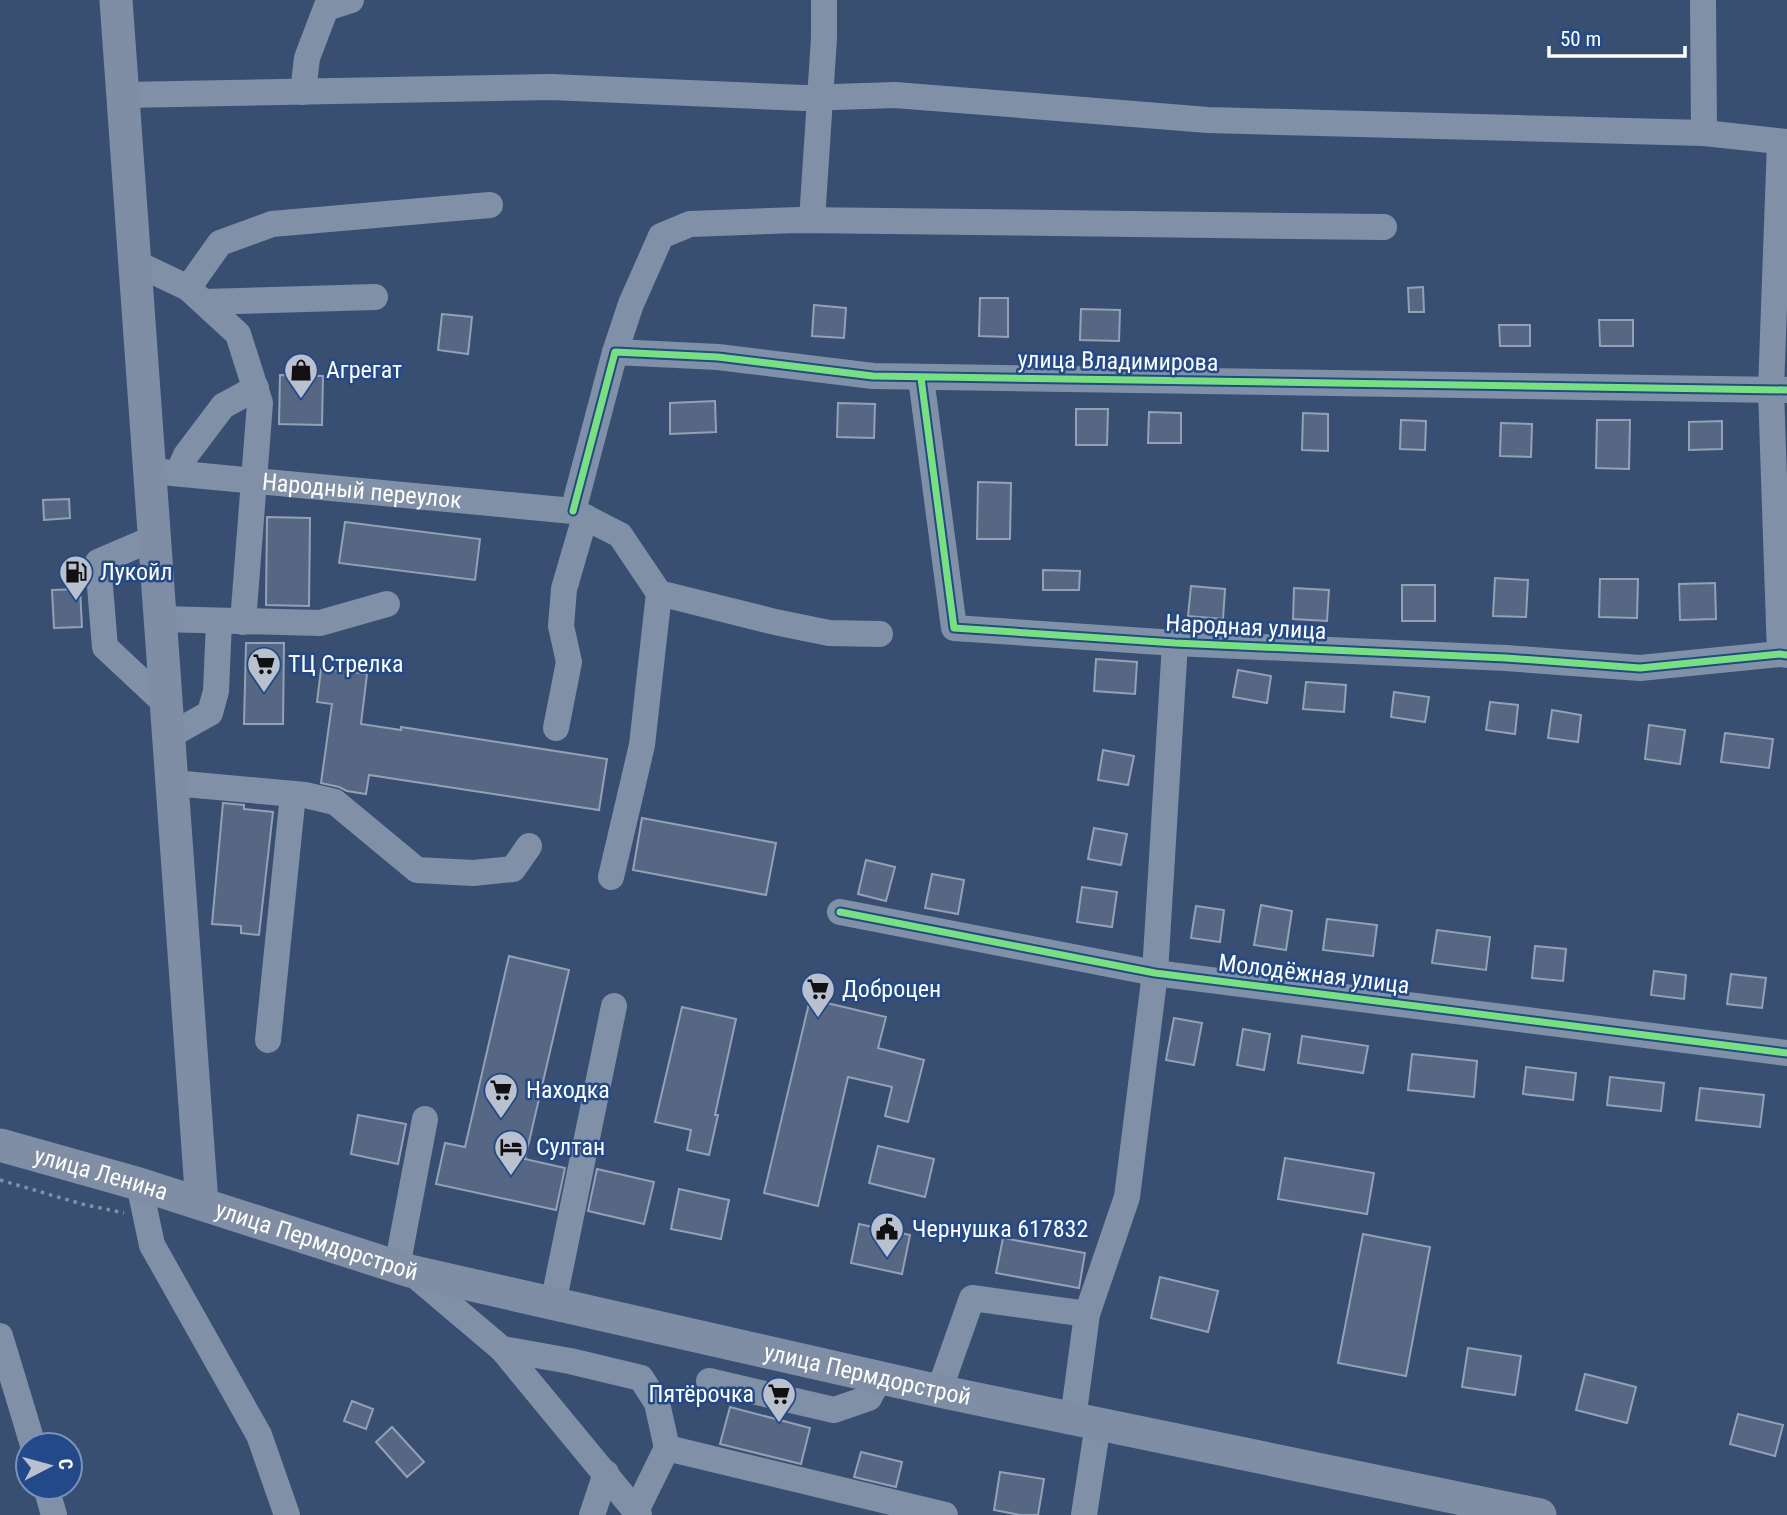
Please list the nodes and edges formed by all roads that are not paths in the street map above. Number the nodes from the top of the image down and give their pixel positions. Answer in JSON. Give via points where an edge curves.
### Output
{"nodes":[{"id":1,"x":116,"y":0,"type":"edge"},
{"id":2,"x":351,"y":0,"type":"edge"},
{"id":3,"x":824,"y":0,"type":"edge"},
{"id":4,"x":1703,"y":0,"type":"edge"},
{"id":5,"x":303,"y":92,"type":"junction"},
{"id":6,"x":124,"y":95,"type":"junction"},
{"id":7,"x":819,"y":97,"type":"junction"},
{"id":8,"x":1704,"y":133,"type":"junction"},
{"id":9,"x":1784,"y":142,"type":"edge"},
{"id":10,"x":489,"y":205,"type":"dead end"},
{"id":11,"x":812,"y":220,"type":"junction"},
{"id":12,"x":1384,"y":227,"type":"dead end"},
{"id":13,"x":136,"y":263,"type":"junction"},
{"id":14,"x":196,"y":295,"type":"junction"},
{"id":15,"x":375,"y":297,"type":"dead end"},
{"id":16,"x":615,"y":352,"type":"junction"},
{"id":17,"x":921,"y":378,"type":"junction"},
{"id":18,"x":256,"y":388,"type":"junction"},
{"id":19,"x":1779,"y":390,"type":"edge"},
{"id":20,"x":164,"y":472,"type":"junction"},
{"id":21,"x":253,"y":481,"type":"junction"},
{"id":22,"x":579,"y":514,"type":"junction"},
{"id":23,"x":154,"y":538,"type":"junction"},
{"id":24,"x":659,"y":593,"type":"junction"},
{"id":25,"x":387,"y":604,"type":"dead end"},
{"id":26,"x":160,"y":619,"type":"junction"},
{"id":27,"x":231,"y":621,"type":"junction"},
{"id":28,"x":880,"y":634,"type":"dead end"},
{"id":29,"x":1175,"y":643,"type":"junction"},
{"id":30,"x":1784,"y":654,"type":"edge"},
{"id":31,"x":168,"y":720,"type":"junction"},
{"id":32,"x":556,"y":729,"type":"dead end"},
{"id":33,"x":173,"y":783,"type":"junction"},
{"id":34,"x":293,"y":794,"type":"junction"},
{"id":35,"x":529,"y":846,"type":"dead end"},
{"id":36,"x":611,"y":877,"type":"dead end"},
{"id":37,"x":840,"y":912,"type":"dead end"},
{"id":38,"x":1155,"y":973,"type":"junction"},
{"id":39,"x":614,"y":1006,"type":"dead end"},
{"id":40,"x":268,"y":1040,"type":"dead end"},
{"id":41,"x":1787,"y":1053,"type":"edge"},
{"id":42,"x":425,"y":1119,"type":"dead end"},
{"id":43,"x":0,"y":1145,"type":"edge"},
{"id":44,"x":139,"y":1184,"type":"junction"},
{"id":45,"x":202,"y":1204,"type":"junction"},
{"id":46,"x":403,"y":1269,"type":"junction"},
{"id":47,"x":553,"y":1304,"type":"junction"},
{"id":48,"x":1087,"y":1314,"type":"junction"},
{"id":49,"x":0,"y":1336,"type":"edge"},
{"id":50,"x":502,"y":1349,"type":"junction"},
{"id":51,"x":880,"y":1377,"type":"junction"},
{"id":52,"x":709,"y":1381,"type":"dead end"},
{"id":53,"x":939,"y":1391,"type":"junction"},
{"id":54,"x":1086,"y":1421,"type":"junction"},
{"id":55,"x":29,"y":1431,"type":"edge"},
{"id":56,"x":667,"y":1448,"type":"junction"},
{"id":57,"x":606,"y":1473,"type":"junction"},
{"id":58,"x":1471,"y":1508,"type":"edge"},
{"id":59,"x":638,"y":1513,"type":"edge"},
{"id":60,"x":287,"y":1515,"type":"edge"},
{"id":61,"x":592,"y":1515,"type":"edge"},
{"id":62,"x":945,"y":1515,"type":"edge"},
{"id":63,"x":1084,"y":1515,"type":"edge"},
{"id":64,"x":1540,"y":1515,"type":"edge"}],
"edges":[{"from":1,"to":6,"type":"main road"},
{"from":2,"to":5,"type":"street","via":[[327,8],[307,58]]},
{"from":3,"to":7,"type":"street"},
{"from":4,"to":8,"type":"street"},
{"from":5,"to":6,"type":"street"},
{"from":5,"to":7,"type":"street","via":[[551,87]]},
{"from":6,"to":13,"type":"main road"},
{"from":7,"to":8,"type":"street","via":[[895,95],[1208,120]]},
{"from":7,"to":11,"type":"street"},
{"from":8,"to":9,"type":"street"},
{"from":9,"to":19,"type":"street"},
{"from":10,"to":14,"type":"street","via":[[272,225],[220,243]]},
{"from":11,"to":12,"type":"street"},
{"from":11,"to":16,"type":"street","via":[[690,224],[661,236]]},
{"from":13,"to":14,"type":"street"},
{"from":13,"to":20,"type":"main road"},
{"from":14,"to":15,"type":"street"},
{"from":14,"to":18,"type":"street","via":[[238,334]]},
{"from":16,"to":17,"type":"street","name":"улица Владимирова","via":[[718,357]]},
{"from":16,"to":22,"type":"street"},
{"from":17,"to":19,"type":"street","name":"улица Владимирова"},
{"from":17,"to":29,"type":"street","name":"Народная улица","via":[[954,628]]},
{"from":18,"to":20,"type":"street","via":[[223,406],[186,455]]},
{"from":18,"to":21,"type":"street","via":[[260,403]]},
{"from":19,"to":30,"type":"street"},
{"from":20,"to":21,"type":"street","name":"Народный переулок"},
{"from":20,"to":23,"type":"main road"},
{"from":21,"to":22,"type":"street","name":"Народный переулок"},
{"from":21,"to":27,"type":"street"},
{"from":22,"to":24,"type":"street","via":[[620,535]]},
{"from":22,"to":32,"type":"street","via":[[564,589],[561,626],[569,662]]},
{"from":23,"to":26,"type":"main road"},
{"from":23,"to":31,"type":"street","via":[[98,562],[104,647]]},
{"from":24,"to":28,"type":"street","via":[[829,633]]},
{"from":24,"to":36,"type":"street","via":[[642,746]]},
{"from":25,"to":27,"type":"street","via":[[320,624]]},
{"from":26,"to":27,"type":"street"},
{"from":26,"to":31,"type":"main road"},
{"from":27,"to":31,"type":"street","via":[[210,713]]},
{"from":29,"to":30,"type":"street","name":"Народная улица","via":[[1640,668]]},
{"from":29,"to":38,"type":"street"},
{"from":31,"to":33,"type":"main road"},
{"from":33,"to":34,"type":"street"},
{"from":33,"to":45,"type":"main road"},
{"from":34,"to":35,"type":"street","via":[[335,802],[417,870],[473,873],[513,869]]},
{"from":34,"to":40,"type":"street"},
{"from":37,"to":38,"type":"street","name":"Молодёжная улица"},
{"from":38,"to":41,"type":"street","name":"Молодёжная улица"},
{"from":38,"to":48,"type":"street","via":[[1127,1198]]},
{"from":39,"to":47,"type":"street"},
{"from":42,"to":46,"type":"street"},
{"from":43,"to":44,"type":"main road","name":"улица Ленина"},
{"from":44,"to":45,"type":"main road","name":"улица Ленина"},
{"from":44,"to":60,"type":"street","via":[[152,1245],[259,1434]]},
{"from":45,"to":46,"type":"main road","name":"улица Пермдорстрой"},
{"from":46,"to":47,"type":"main road","name":"улица Пермдорстрой"},
{"from":46,"to":50,"type":"street"},
{"from":47,"to":51,"type":"main road","name":"улица Пермдорстрой"},
{"from":48,"to":53,"type":"street","via":[[972,1298]]},
{"from":48,"to":54,"type":"street"},
{"from":49,"to":55,"type":"street"},
{"from":50,"to":56,"type":"street","via":[[640,1378],[657,1403]]},
{"from":50,"to":57,"type":"street"},
{"from":51,"to":52,"type":"street","via":[[869,1398],[834,1410]]},
{"from":51,"to":53,"type":"main road","name":"улица Пермдорстрой"},
{"from":53,"to":54,"type":"main road","name":"улица Пермдорстрой"},
{"from":54,"to":58,"type":"main road","name":"улица Пермдорстрой"},
{"from":54,"to":63,"type":"street"},
{"from":56,"to":59,"type":"street"},
{"from":56,"to":62,"type":"street"},
{"from":57,"to":59,"type":"street"},
{"from":57,"to":61,"type":"street"},
{"from":58,"to":64,"type":"main road","name":"улица Пермдорстрой"}]}
